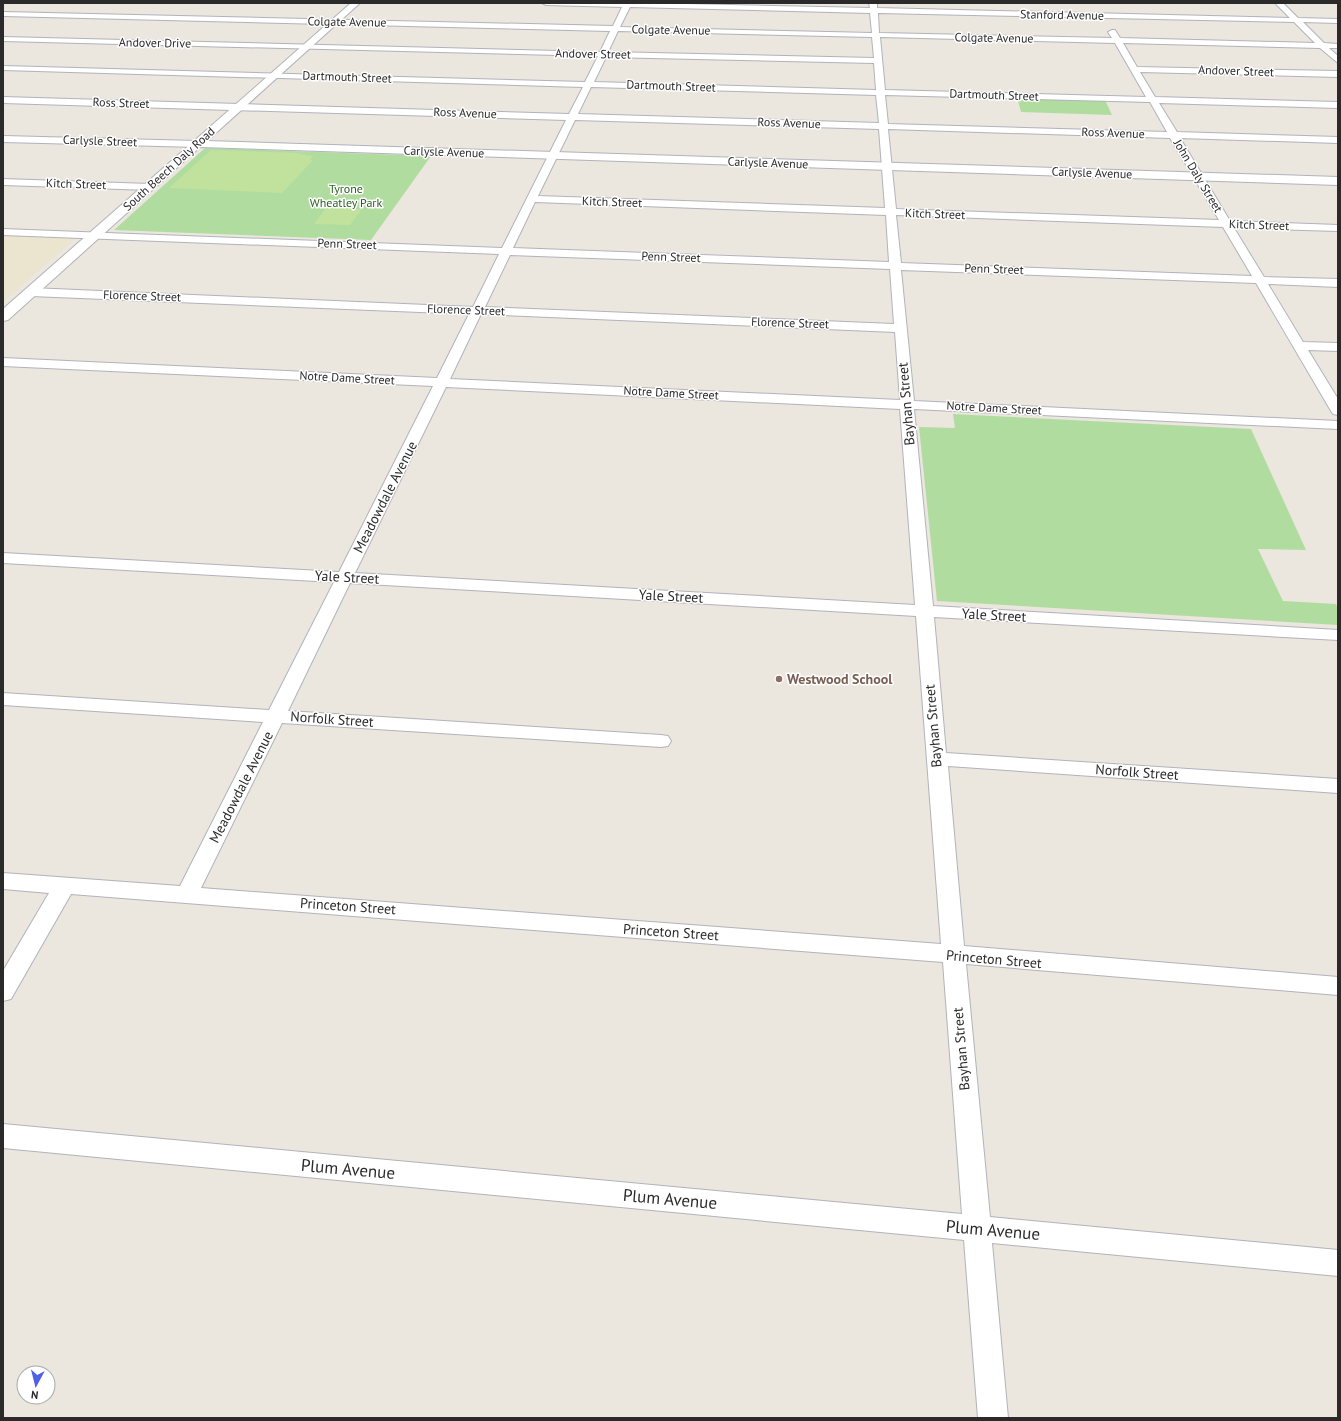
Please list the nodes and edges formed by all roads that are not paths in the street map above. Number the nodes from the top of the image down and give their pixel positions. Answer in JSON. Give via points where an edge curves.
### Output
{"nodes":[{"id":1,"x":356,"y":3,"type":"edge"},
{"id":2,"x":546,"y":3,"type":"edge"},
{"id":3,"x":1095,"y":3,"type":"edge"},
{"id":4,"x":1280,"y":3,"type":"edge"},
{"id":5,"x":628,"y":4,"type":"edge"},
{"id":6,"x":873,"y":7,"type":"edge"},
{"id":7,"x":3,"y":14,"type":"edge"},
{"id":8,"x":1102,"y":16,"type":"junction"},
{"id":9,"x":1298,"y":20,"type":"junction"},
{"id":10,"x":336,"y":21,"type":"junction"},
{"id":11,"x":1338,"y":21,"type":"edge"},
{"id":12,"x":616,"y":28,"type":"junction"},
{"id":13,"x":876,"y":35,"type":"junction"},
{"id":14,"x":3,"y":39,"type":"edge"},
{"id":15,"x":1117,"y":41,"type":"junction"},
{"id":16,"x":1322,"y":46,"type":"junction"},
{"id":17,"x":1338,"y":46,"type":"edge"},
{"id":18,"x":307,"y":47,"type":"junction"},
{"id":19,"x":603,"y":54,"type":"junction"},
{"id":20,"x":1338,"y":61,"type":"edge"},
{"id":21,"x":878,"y":62,"type":"junction"},
{"id":22,"x":3,"y":68,"type":"edge"},
{"id":23,"x":1134,"y":69,"type":"junction"},
{"id":24,"x":1338,"y":74,"type":"edge"},
{"id":25,"x":275,"y":75,"type":"junction"},
{"id":26,"x":588,"y":84,"type":"junction"},
{"id":27,"x":881,"y":92,"type":"junction"},
{"id":28,"x":3,"y":100,"type":"edge"},
{"id":29,"x":1152,"y":100,"type":"junction"},
{"id":30,"x":1338,"y":105,"type":"edge"},
{"id":31,"x":240,"y":107,"type":"junction"},
{"id":32,"x":572,"y":117,"type":"junction"},
{"id":33,"x":884,"y":126,"type":"junction"},
{"id":34,"x":1173,"y":135,"type":"junction"},
{"id":35,"x":3,"y":139,"type":"edge"},
{"id":36,"x":1338,"y":140,"type":"edge"},
{"id":37,"x":198,"y":144,"type":"junction"},
{"id":38,"x":554,"y":156,"type":"junction"},
{"id":39,"x":887,"y":166,"type":"junction"},
{"id":40,"x":1198,"y":176,"type":"junction"},
{"id":41,"x":1338,"y":181,"type":"edge"},
{"id":42,"x":3,"y":182,"type":"edge"},
{"id":43,"x":150,"y":187,"type":"junction"},
{"id":44,"x":533,"y":199,"type":"junction"},
{"id":45,"x":890,"y":212,"type":"junction"},
{"id":46,"x":1227,"y":224,"type":"junction"},
{"id":47,"x":1338,"y":228,"type":"edge"},
{"id":48,"x":3,"y":232,"type":"edge"},
{"id":49,"x":96,"y":235,"type":"junction"},
{"id":50,"x":508,"y":250,"type":"junction"},
{"id":51,"x":895,"y":265,"type":"junction"},
{"id":52,"x":1260,"y":280,"type":"junction"},
{"id":53,"x":1338,"y":283,"type":"edge"},
{"id":54,"x":32,"y":292,"type":"junction"},
{"id":55,"x":478,"y":310,"type":"junction"},
{"id":56,"x":3,"y":317,"type":"edge"},
{"id":57,"x":900,"y":328,"type":"junction"},
{"id":58,"x":1299,"y":346,"type":"junction"},
{"id":59,"x":1338,"y":347,"type":"edge"},
{"id":60,"x":3,"y":362,"type":"edge"},
{"id":61,"x":442,"y":382,"type":"junction"},
{"id":62,"x":906,"y":404,"type":"junction"},
{"id":63,"x":1338,"y":411,"type":"edge"},
{"id":64,"x":1338,"y":424,"type":"edge"},
{"id":65,"x":3,"y":558,"type":"edge"},
{"id":66,"x":344,"y":577,"type":"junction"},
{"id":67,"x":923,"y":611,"type":"junction"},
{"id":68,"x":1338,"y":636,"type":"edge"},
{"id":69,"x":3,"y":698,"type":"edge"},
{"id":70,"x":277,"y":716,"type":"junction"},
{"id":71,"x":661,"y":741,"type":"dead end"},
{"id":72,"x":936,"y":759,"type":"junction"},
{"id":73,"x":1338,"y":786,"type":"edge"},
{"id":74,"x":3,"y":881,"type":"edge"},
{"id":75,"x":65,"y":885,"type":"junction"},
{"id":76,"x":187,"y":894,"type":"junction"},
{"id":77,"x":953,"y":955,"type":"junction"},
{"id":78,"x":1338,"y":986,"type":"edge"},
{"id":79,"x":3,"y":992,"type":"edge"},
{"id":80,"x":3,"y":1136,"type":"edge"},
{"id":81,"x":976,"y":1228,"type":"junction"},
{"id":82,"x":1338,"y":1263,"type":"edge"},
{"id":83,"x":993,"y":1418,"type":"edge"}],
"edges":[{"from":1,"to":10,"type":"street","name":"South Beech Daly Road"},
{"from":2,"to":5,"type":"street","name":"Stanford Avenue"},
{"from":3,"to":8,"type":"street","name":"John Daly Street"},
{"from":4,"to":9,"type":"street"},
{"from":5,"to":6,"type":"street","name":"Stanford Avenue"},
{"from":5,"to":12,"type":"street"},
{"from":6,"to":8,"type":"street","name":"Stanford Avenue"},
{"from":6,"to":13,"type":"street","name":"Bayhan Street"},
{"from":7,"to":10,"type":"street","name":"Colgate Avenue"},
{"from":8,"to":9,"type":"street","name":"Stanford Avenue"},
{"from":8,"to":15,"type":"street","name":"John Daly Street"},
{"from":9,"to":11,"type":"street","name":"Stanford Avenue"},
{"from":9,"to":16,"type":"street"},
{"from":10,"to":12,"type":"street","name":"Colgate Avenue"},
{"from":10,"to":18,"type":"street","name":"South Beech Daly Road"},
{"from":12,"to":13,"type":"street","name":"Colgate Avenue"},
{"from":12,"to":19,"type":"street"},
{"from":13,"to":15,"type":"street","name":"Colgate Avenue"},
{"from":13,"to":21,"type":"street","name":"Bayhan Street"},
{"from":14,"to":18,"type":"street","name":"Andover Drive"},
{"from":15,"to":16,"type":"street","name":"Colgate Avenue"},
{"from":15,"to":23,"type":"street","name":"John Daly Street"},
{"from":16,"to":17,"type":"street","name":"Colgate Avenue"},
{"from":16,"to":20,"type":"street"},
{"from":18,"to":19,"type":"street","name":"Andover Street"},
{"from":18,"to":25,"type":"street","name":"South Beech Daly Road"},
{"from":19,"to":21,"type":"street","name":"Andover Street"},
{"from":19,"to":26,"type":"street"},
{"from":21,"to":27,"type":"street","name":"Bayhan Street"},
{"from":22,"to":25,"type":"street","name":"Dartmouth Street"},
{"from":23,"to":24,"type":"street","name":"Andover Street"},
{"from":23,"to":29,"type":"street","name":"John Daly Street"},
{"from":25,"to":26,"type":"street","name":"Dartmouth Street"},
{"from":25,"to":31,"type":"street","name":"South Beech Daly Road"},
{"from":26,"to":27,"type":"street","name":"Dartmouth Street"},
{"from":26,"to":32,"type":"street"},
{"from":27,"to":29,"type":"street","name":"Dartmouth Street"},
{"from":27,"to":33,"type":"street","name":"Bayhan Street"},
{"from":28,"to":31,"type":"street","name":"Ross Street"},
{"from":29,"to":30,"type":"street","name":"Dartmouth Street"},
{"from":29,"to":34,"type":"street","name":"John Daly Street"},
{"from":31,"to":32,"type":"street","name":"Ross Avenue"},
{"from":31,"to":37,"type":"street","name":"South Beech Daly Road"},
{"from":32,"to":33,"type":"street","name":"Ross Avenue"},
{"from":32,"to":38,"type":"street"},
{"from":33,"to":34,"type":"street","name":"Ross Avenue"},
{"from":33,"to":39,"type":"street","name":"Bayhan Street"},
{"from":34,"to":36,"type":"street","name":"Ross Avenue"},
{"from":34,"to":40,"type":"street","name":"John Daly Street"},
{"from":35,"to":37,"type":"street","name":"Carlysle Street"},
{"from":37,"to":38,"type":"street","name":"Carlysle Avenue"},
{"from":37,"to":43,"type":"street","name":"South Beech Daly Road"},
{"from":38,"to":39,"type":"street","name":"Carlysle Avenue"},
{"from":38,"to":44,"type":"street","name":"Meadowdale Avenue"},
{"from":39,"to":40,"type":"street","name":"Carlysle Avenue"},
{"from":39,"to":45,"type":"street","name":"Bayhan Street"},
{"from":40,"to":41,"type":"street","name":"Carlysle Avenue"},
{"from":40,"to":46,"type":"street","name":"John Daly Street"},
{"from":42,"to":43,"type":"street","name":"Kitch Street"},
{"from":43,"to":49,"type":"street","name":"South Beech Daly Road"},
{"from":44,"to":45,"type":"street","name":"Kitch Street"},
{"from":44,"to":50,"type":"street","name":"Meadowdale Avenue"},
{"from":45,"to":46,"type":"street","name":"Kitch Street"},
{"from":45,"to":51,"type":"street","name":"Bayhan Street"},
{"from":46,"to":47,"type":"street","name":"Kitch Street"},
{"from":46,"to":52,"type":"street","name":"John Daly Street"},
{"from":48,"to":49,"type":"street","name":"Penn Street"},
{"from":49,"to":50,"type":"street","name":"Penn Street"},
{"from":49,"to":54,"type":"street","name":"South Beech Daly Road"},
{"from":50,"to":51,"type":"street","name":"Penn Street"},
{"from":50,"to":55,"type":"street","name":"Meadowdale Avenue"},
{"from":51,"to":52,"type":"street","name":"Penn Street"},
{"from":51,"to":57,"type":"street","name":"Bayhan Street"},
{"from":52,"to":53,"type":"street","name":"Penn Street"},
{"from":52,"to":58,"type":"street","name":"John Daly Street"},
{"from":54,"to":55,"type":"street","name":"Florence Street"},
{"from":54,"to":56,"type":"street","name":"South Beech Daly Road"},
{"from":55,"to":57,"type":"street","name":"Florence Street"},
{"from":55,"to":61,"type":"street","name":"Meadowdale Avenue"},
{"from":57,"to":62,"type":"street","name":"Bayhan Street"},
{"from":58,"to":59,"type":"street"},
{"from":58,"to":63,"type":"street","name":"John Daly Street"},
{"from":60,"to":61,"type":"street","name":"Notre Dame Street"},
{"from":61,"to":62,"type":"street","name":"Notre Dame Street"},
{"from":61,"to":66,"type":"street","name":"Meadowdale Avenue"},
{"from":62,"to":64,"type":"street","name":"Notre Dame Street"},
{"from":62,"to":67,"type":"street","name":"Bayhan Street"},
{"from":65,"to":66,"type":"street","name":"Yale Street"},
{"from":66,"to":67,"type":"street","name":"Yale Street"},
{"from":66,"to":70,"type":"street","name":"Meadowdale Avenue"},
{"from":67,"to":68,"type":"street","name":"Yale Street"},
{"from":67,"to":72,"type":"street","name":"Bayhan Street"},
{"from":69,"to":70,"type":"street","name":"Norfolk Street"},
{"from":70,"to":71,"type":"street","name":"Norfolk Street"},
{"from":70,"to":76,"type":"street","name":"Meadowdale Avenue"},
{"from":72,"to":73,"type":"street","name":"Norfolk Street"},
{"from":72,"to":77,"type":"street","name":"Bayhan Street"},
{"from":74,"to":75,"type":"street","name":"Princeton Street"},
{"from":75,"to":76,"type":"street","name":"Princeton Street"},
{"from":75,"to":79,"type":"street"},
{"from":76,"to":77,"type":"street","name":"Princeton Street"},
{"from":77,"to":78,"type":"street","name":"Princeton Street"},
{"from":77,"to":81,"type":"street","name":"Bayhan Street"},
{"from":80,"to":81,"type":"street","name":"Plum Avenue"},
{"from":81,"to":82,"type":"street","name":"Plum Avenue"},
{"from":81,"to":83,"type":"street","name":"Bayhan Street"}]}
